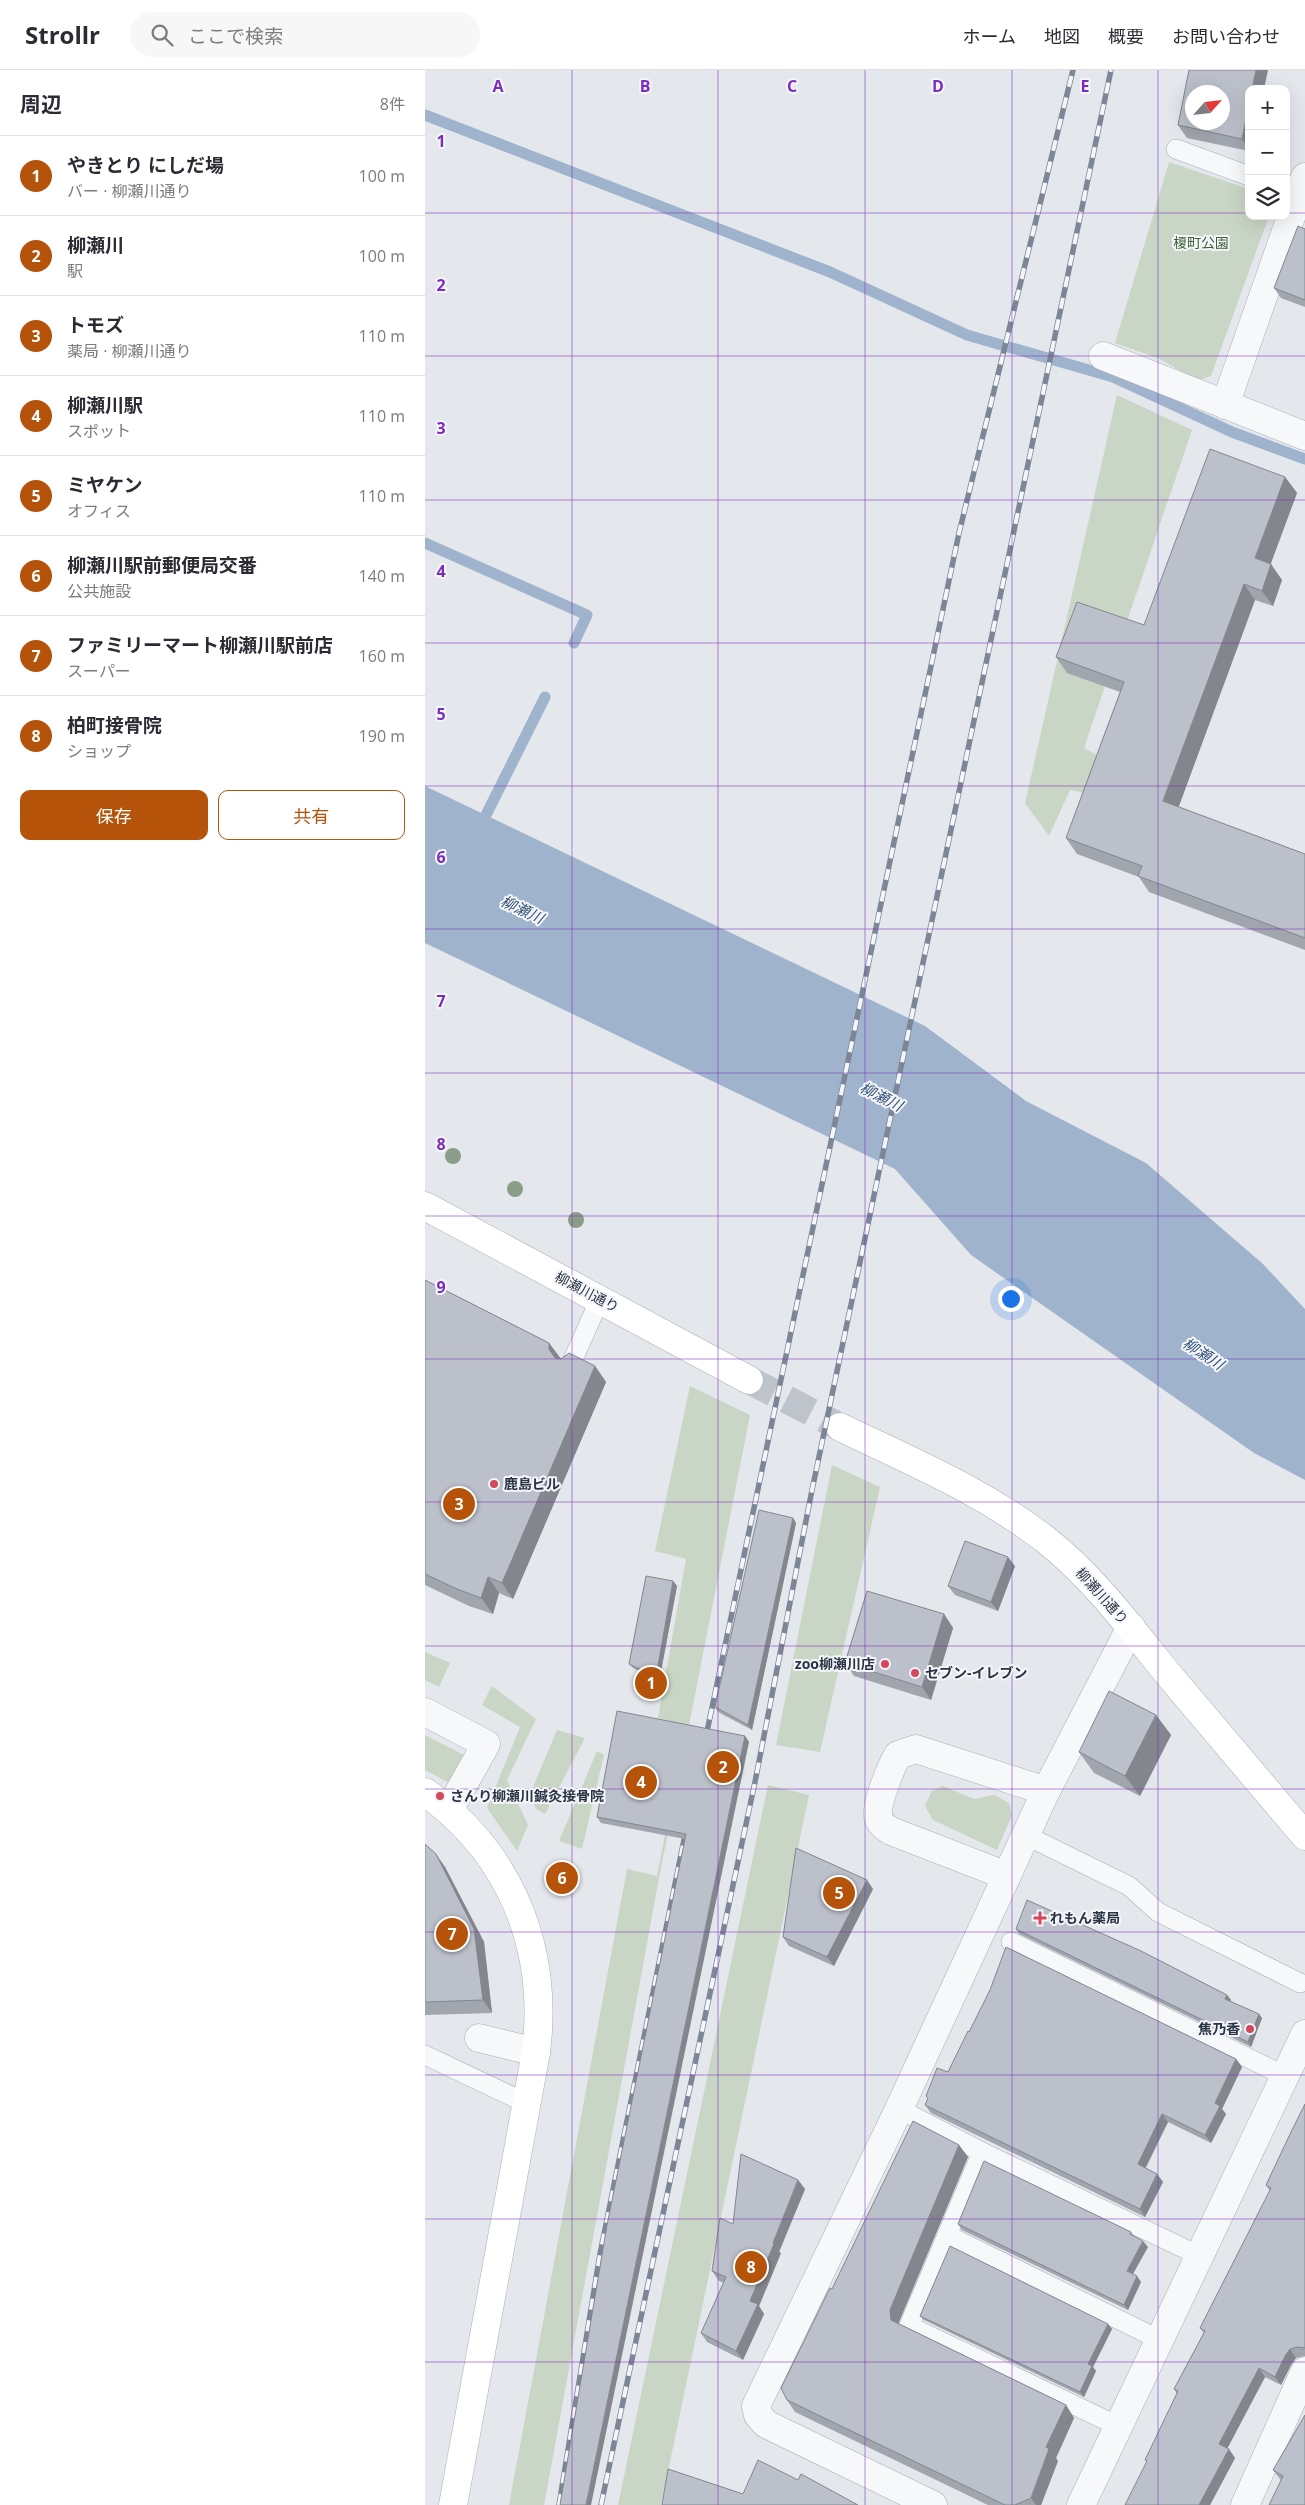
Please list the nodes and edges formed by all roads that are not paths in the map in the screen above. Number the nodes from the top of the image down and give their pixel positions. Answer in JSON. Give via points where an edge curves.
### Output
{"nodes":[{"id":1,"x":1176,"y":149,"type":"edge"},
{"id":2,"x":1246,"y":175,"type":"edge"},
{"id":3,"x":1298,"y":198,"type":"edge"},
{"id":4,"x":1103,"y":356,"type":"dead end"},
{"id":5,"x":1225,"y":404,"type":"junction"},
{"id":6,"x":1305,"y":436,"type":"edge"},
{"id":7,"x":425,"y":1206,"type":"edge"},
{"id":8,"x":600,"y":1298,"type":"junction"},
{"id":9,"x":571,"y":1364,"type":"edge"},
{"id":10,"x":749,"y":1380,"type":"tunnel mouth"},
{"id":11,"x":840,"y":1427,"type":"tunnel mouth"},
{"id":12,"x":1131,"y":1628,"type":"junction"},
{"id":13,"x":425,"y":1712,"type":"edge"},
{"id":14,"x":1046,"y":1791,"type":"junction"},
{"id":15,"x":425,"y":1792,"type":"edge"},
{"id":16,"x":449,"y":1810,"type":"junction"},
{"id":17,"x":1025,"y":1835,"type":"junction"},
{"id":18,"x":1305,"y":1836,"type":"edge"},
{"id":19,"x":1007,"y":1876,"type":"junction"},
{"id":20,"x":1011,"y":1942,"type":"dead end"},
{"id":21,"x":1300,"y":1983,"type":"dead end"},
{"id":22,"x":1305,"y":2034,"type":"edge"},
{"id":23,"x":479,"y":2038,"type":"dead end"},
{"id":24,"x":536,"y":2052,"type":"junction"},
{"id":25,"x":425,"y":2055,"type":"edge"},
{"id":26,"x":1285,"y":2076,"type":"junction"},
{"id":27,"x":526,"y":2103,"type":"junction"},
{"id":28,"x":899,"y":2109,"type":"junction"},
{"id":29,"x":982,"y":2152,"type":"junction"},
{"id":30,"x":947,"y":2235,"type":"junction"},
{"id":31,"x":1200,"y":2256,"type":"junction"},
{"id":32,"x":1159,"y":2340,"type":"junction"},
{"id":33,"x":1305,"y":2372,"type":"edge"},
{"id":34,"x":1297,"y":2414,"type":"edge"},
{"id":35,"x":1118,"y":2426,"type":"junction"},
{"id":36,"x":453,"y":2505,"type":"edge"},
{"id":37,"x":933,"y":2505,"type":"edge"},
{"id":38,"x":1081,"y":2505,"type":"edge"},
{"id":39,"x":1245,"y":2505,"type":"edge"}],
"edges":[{"from":1,"to":2,"type":"lane"},
{"from":3,"to":5,"type":"street"},
{"from":4,"to":5,"type":"street"},
{"from":5,"to":6,"type":"street"},
{"from":7,"to":8,"type":"street","name":"柳瀬川通り"},
{"from":8,"to":9,"type":"lane"},
{"from":8,"to":10,"type":"street","name":"柳瀬川通り"},
{"from":11,"to":12,"type":"street","name":"柳瀬川通り","via":[[952,1481],[1019,1520],[1065,1557]]},
{"from":12,"to":14,"type":"street"},
{"from":12,"to":18,"type":"street","name":"柳瀬川通り"},
{"from":13,"to":16,"type":"street","via":[[486,1744]]},
{"from":14,"to":17,"type":"street"},
{"from":14,"to":19,"type":"street","via":[[916,1750],[898,1755],[893,1764],[877,1814],[881,1824],[891,1831]]},
{"from":15,"to":16,"type":"street"},
{"from":16,"to":24,"type":"street","via":[[494,1860],[528,1932],[539,1989],[540,2022]]},
{"from":17,"to":19,"type":"street"},
{"from":17,"to":21,"type":"lane","via":[[1129,1886],[1158,1912]]},
{"from":19,"to":28,"type":"street"},
{"from":20,"to":26,"type":"lane"},
{"from":22,"to":26,"type":"street"},
{"from":23,"to":24,"type":"street"},
{"from":24,"to":27,"type":"street"},
{"from":25,"to":27,"type":"lane"},
{"from":26,"to":31,"type":"street"},
{"from":27,"to":36,"type":"street"},
{"from":28,"to":29,"type":"lane"},
{"from":28,"to":37,"type":"street","via":[[756,2406],[758,2415],[766,2424]]},
{"from":29,"to":30,"type":"lane"},
{"from":29,"to":31,"type":"lane"},
{"from":30,"to":32,"type":"lane"},
{"from":30,"to":35,"type":"lane","via":[[909,2326]]},
{"from":31,"to":32,"type":"street"},
{"from":32,"to":35,"type":"street"},
{"from":33,"to":34,"type":"street"},
{"from":34,"to":39,"type":"street"},
{"from":35,"to":38,"type":"street"}]}
